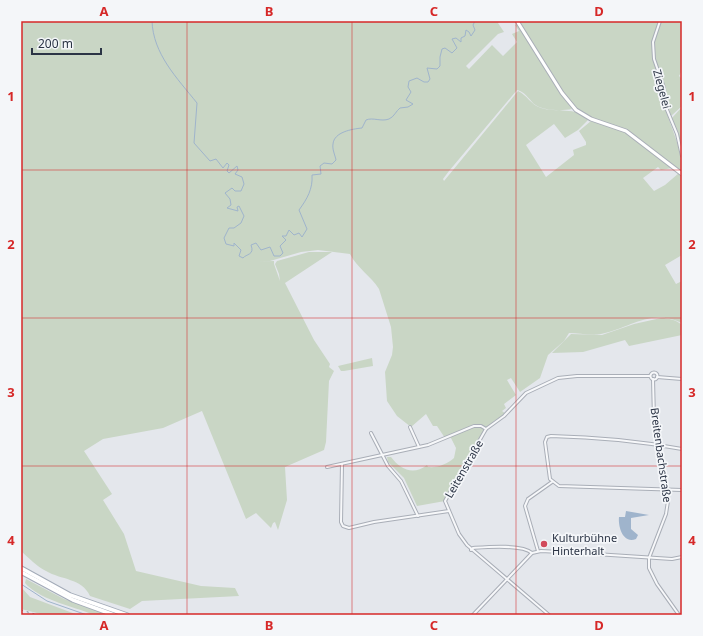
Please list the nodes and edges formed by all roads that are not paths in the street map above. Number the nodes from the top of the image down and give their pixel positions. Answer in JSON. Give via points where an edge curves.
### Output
{"nodes":[{"id":1,"x":518,"y":21,"type":"edge"},
{"id":2,"x":660,"y":21,"type":"edge"},
{"id":3,"x":682,"y":156,"type":"edge"},
{"id":4,"x":682,"y":174,"type":"edge"},
{"id":5,"x":650,"y":376,"type":"junction"},
{"id":6,"x":657,"y":377,"type":"junction"},
{"id":7,"x":653,"y":379,"type":"junction"},
{"id":8,"x":682,"y":379,"type":"edge"},
{"id":9,"x":410,"y":427,"type":"dead end"},
{"id":10,"x":486,"y":429,"type":"junction"},
{"id":11,"x":371,"y":433,"type":"dead end"},
{"id":12,"x":658,"y":444,"type":"junction"},
{"id":13,"x":419,"y":448,"type":"junction"},
{"id":14,"x":682,"y":449,"type":"edge"},
{"id":15,"x":382,"y":455,"type":"junction"},
{"id":16,"x":342,"y":464,"type":"junction"},
{"id":17,"x":327,"y":467,"type":"dead end"},
{"id":18,"x":552,"y":482,"type":"junction"},
{"id":19,"x":667,"y":490,"type":"junction"},
{"id":20,"x":682,"y":490,"type":"edge"},
{"id":21,"x":449,"y":511,"type":"junction"},
{"id":22,"x":418,"y":516,"type":"junction"},
{"id":23,"x":472,"y":550,"type":"junction"},
{"id":24,"x":538,"y":552,"type":"junction"},
{"id":25,"x":532,"y":553,"type":"junction"},
{"id":26,"x":682,"y":557,"type":"edge"},
{"id":27,"x":649,"y":558,"type":"junction"},
{"id":28,"x":21,"y":570,"type":"edge"},
{"id":29,"x":21,"y":578,"type":"edge"},
{"id":30,"x":508,"y":580,"type":"junction"},
{"id":31,"x":37,"y":582,"type":"junction"},
{"id":32,"x":114,"y":615,"type":"edge"},
{"id":33,"x":127,"y":615,"type":"edge"},
{"id":34,"x":473,"y":615,"type":"edge"},
{"id":35,"x":549,"y":615,"type":"edge"},
{"id":36,"x":679,"y":615,"type":"edge"}],
"edges":[{"from":1,"to":4,"type":"street","via":[[560,90],[576,110],[591,119],[626,131]]},
{"from":2,"to":3,"type":"street","name":"Ziegelei","via":[[654,38],[654,57],[664,88],[665,104],[677,134]]},
{"from":5,"to":6,"type":"street","name":"Leitenstraße","via":[[655,372]]},
{"from":5,"to":7,"type":"street"},
{"from":5,"to":10,"type":"street","name":"Leitenstraße","via":[[577,376],[553,380],[526,393],[504,416]]},
{"from":6,"to":7,"type":"street"},
{"from":6,"to":8,"type":"street"},
{"from":7,"to":12,"type":"street","name":"Breitenbachstraße","via":[[654,419]]},
{"from":9,"to":13,"type":"street"},
{"from":10,"to":13,"type":"street","name":"Leitenstraße","via":[[474,426]]},
{"from":10,"to":21,"type":"street","name":"Leitenstraße","via":[[445,501]]},
{"from":11,"to":15,"type":"street"},
{"from":12,"to":14,"type":"street"},
{"from":12,"to":18,"type":"street","via":[[627,440],[547,437],[547,470]]},
{"from":12,"to":19,"type":"street","name":"Breitenbachstraße"},
{"from":13,"to":15,"type":"street","name":"Leitenstraße"},
{"from":15,"to":16,"type":"street","name":"Leitenstraße"},
{"from":15,"to":22,"type":"street","via":[[401,482]]},
{"from":16,"to":17,"type":"street","name":"Leitenstraße"},
{"from":16,"to":22,"type":"street","via":[[343,526],[349,528]]},
{"from":18,"to":19,"type":"street","via":[[559,486]]},
{"from":18,"to":24,"type":"street","via":[[528,499],[525,506]]},
{"from":19,"to":20,"type":"street"},
{"from":19,"to":27,"type":"street","name":"Breitenbachstraße","via":[[668,509]]},
{"from":21,"to":22,"type":"street"},
{"from":21,"to":23,"type":"street","name":"Leitenstraße","via":[[460,534]]},
{"from":23,"to":25,"type":"street","via":[[504,548],[528,550]]},
{"from":23,"to":30,"type":"street","name":"Leitenstraße"},
{"from":24,"to":25,"type":"street"},
{"from":24,"to":27,"type":"street"},
{"from":25,"to":30,"type":"street"},
{"from":26,"to":27,"type":"street"},
{"from":27,"to":36,"type":"street","via":[[653,576]]},
{"from":28,"to":31,"type":"main road"},
{"from":28,"to":33,"type":"main road","via":[[70,595]]},
{"from":29,"to":31,"type":"main road"},
{"from":30,"to":34,"type":"street"},
{"from":30,"to":35,"type":"street","name":"Leitenstraße"},
{"from":31,"to":32,"type":"main road","via":[[73,600]]}]}
